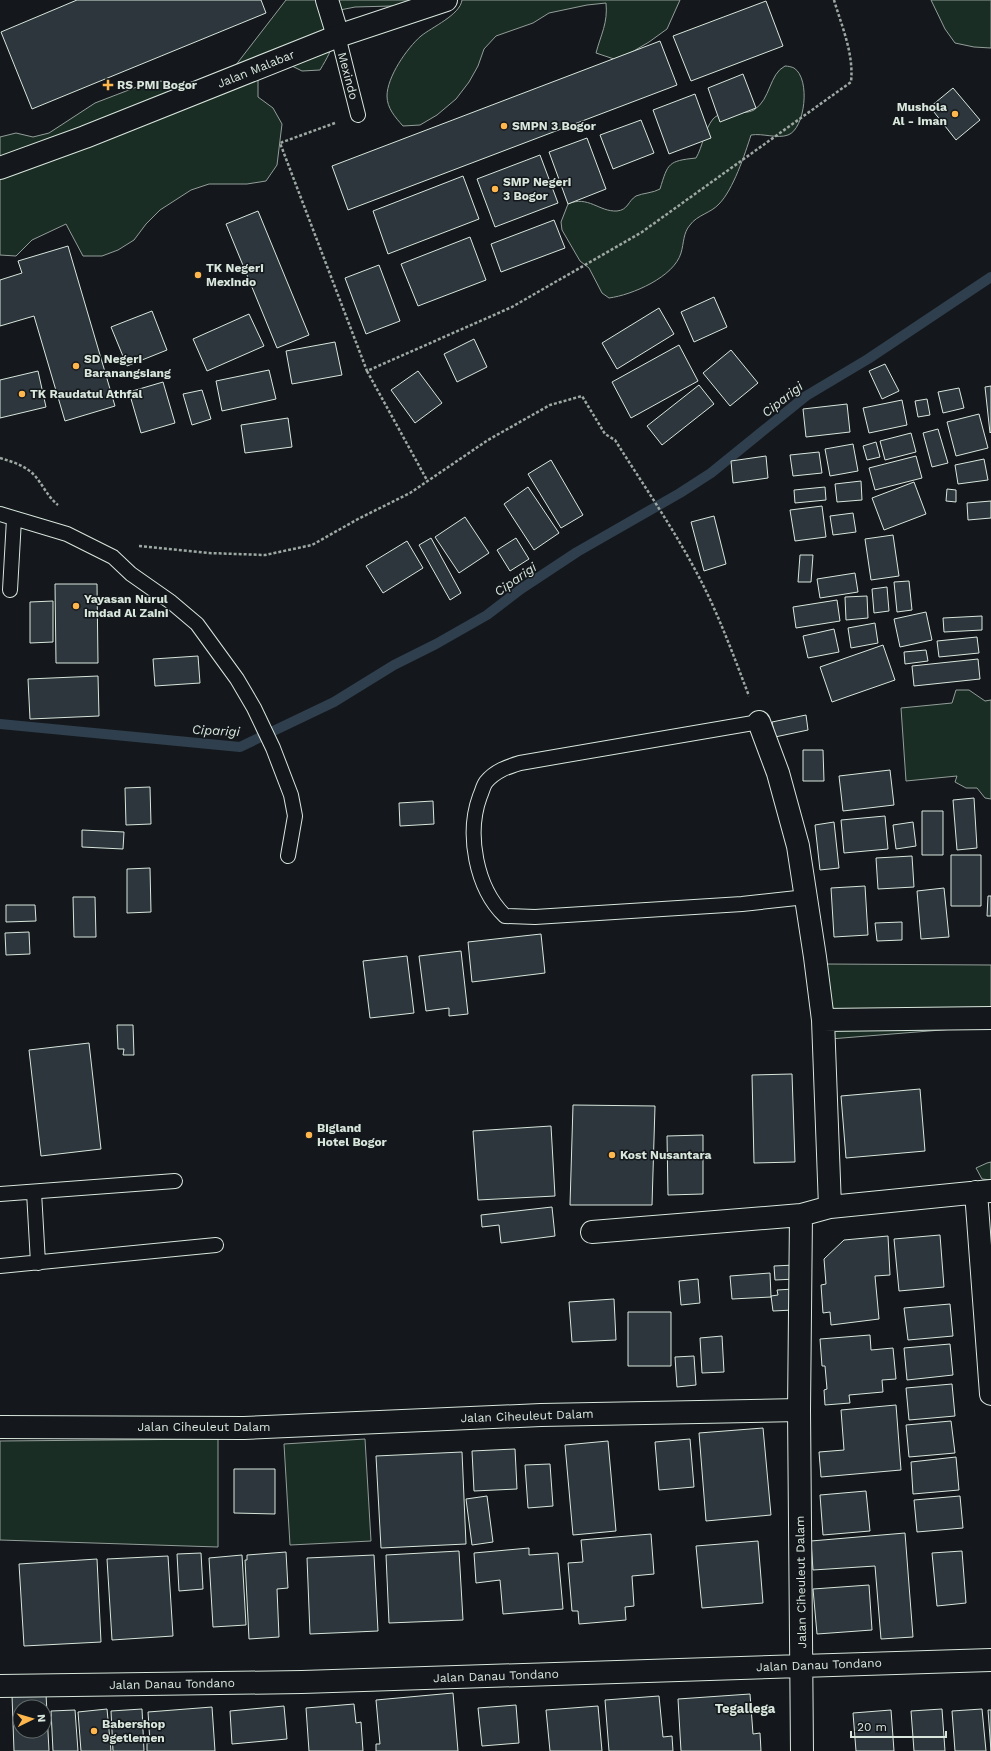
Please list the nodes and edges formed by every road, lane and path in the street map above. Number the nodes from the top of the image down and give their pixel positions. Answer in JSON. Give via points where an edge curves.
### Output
{"nodes":[{"id":1,"x":327,"y":0,"type":"edge"},
{"id":2,"x":446,"y":0,"type":"edge"},
{"id":3,"x":834,"y":0,"type":"edge"},
{"id":4,"x":338,"y":36,"type":"junction"},
{"id":5,"x":358,"y":115,"type":"joint"},
{"id":6,"x":0,"y":168,"type":"edge"},
{"id":7,"x":366,"y":370,"type":"junction"},
{"id":8,"x":0,"y":458,"type":"edge"},
{"id":9,"x":428,"y":482,"type":"junction"},
{"id":10,"x":64,"y":510,"type":"dead end"},
{"id":11,"x":0,"y":514,"type":"edge"},
{"id":12,"x":14,"y":519,"type":"junction"},
{"id":13,"x":134,"y":544,"type":"dead end"},
{"id":14,"x":10,"y":590,"type":"dead end"},
{"id":15,"x":759,"y":722,"type":"junction"},
{"id":16,"x":288,"y":856,"type":"dead end"},
{"id":17,"x":806,"y":897,"type":"junction"},
{"id":18,"x":991,"y":1018,"type":"edge"},
{"id":19,"x":823,"y":1020,"type":"junction"},
{"id":20,"x":175,"y":1181,"type":"dead end"},
{"id":21,"x":984,"y":1191,"type":"edge"},
{"id":22,"x":34,"y":1192,"type":"junction"},
{"id":23,"x":0,"y":1194,"type":"edge"},
{"id":24,"x":830,"y":1208,"type":"junction"},
{"id":25,"x":801,"y":1215,"type":"junction"},
{"id":26,"x":592,"y":1232,"type":"dead end"},
{"id":27,"x":216,"y":1245,"type":"dead end"},
{"id":28,"x":38,"y":1263,"type":"junction"},
{"id":29,"x":0,"y":1266,"type":"edge"},
{"id":30,"x":991,"y":1394,"type":"edge"},
{"id":31,"x":799,"y":1410,"type":"junction"},
{"id":32,"x":0,"y":1427,"type":"edge"},
{"id":33,"x":991,"y":1660,"type":"edge"},
{"id":34,"x":802,"y":1665,"type":"junction"},
{"id":35,"x":0,"y":1686,"type":"edge"},
{"id":36,"x":802,"y":1751,"type":"edge"}],
"edges":[{"from":1,"to":4,"type":"street"},
{"from":2,"to":4,"type":"street","name":"Jalan Malabar"},
{"from":3,"to":7,"type":"path","via":[[850,54],[850,82],[642,232],[512,307]]},
{"from":4,"to":5,"type":"lane","name":"Mexindo"},
{"from":4,"to":6,"type":"street","name":"Jalan Malabar","via":[[85,137]]},
{"from":5,"to":7,"type":"path","via":[[280,143]]},
{"from":7,"to":9,"type":"path"},
{"from":8,"to":10,"type":"path","via":[[26,467],[52,500]]},
{"from":9,"to":13,"type":"path","via":[[312,545],[280,552],[265,555],[208,553],[141,548]]},
{"from":9,"to":15,"type":"path","via":[[488,440],[550,405],[582,396],[605,434],[615,440],[677,537],[722,625]]},
{"from":11,"to":12,"type":"lane"},
{"from":12,"to":14,"type":"lane"},
{"from":12,"to":16,"type":"lane","via":[[67,534],[113,557],[131,574],[197,624],[227,664],[273,748],[291,794],[295,816]]},
{"from":15,"to":17,"type":"street","via":[[778,772],[798,846]]},
{"from":15,"to":17,"type":"lane","via":[[520,763],[499,770],[485,783],[477,805],[474,833],[478,863],[487,890],[506,916],[535,917],[742,904]]},
{"from":17,"to":19,"type":"street"},
{"from":18,"to":19,"type":"street"},
{"from":19,"to":24,"type":"street"},
{"from":20,"to":22,"type":"lane"},
{"from":21,"to":24,"type":"street"},
{"from":21,"to":30,"type":"street"},
{"from":22,"to":23,"type":"lane"},
{"from":22,"to":28,"type":"lane"},
{"from":24,"to":25,"type":"street"},
{"from":25,"to":26,"type":"street"},
{"from":25,"to":31,"type":"street"},
{"from":27,"to":28,"type":"lane"},
{"from":28,"to":29,"type":"lane"},
{"from":31,"to":32,"type":"street","name":"Jalan Ciheuleut Dalam","via":[[541,1415],[244,1428]]},
{"from":31,"to":34,"type":"street","name":"Jalan Ciheuleut Dalam"},
{"from":33,"to":34,"type":"street","name":"Jalan Danau Tondano"},
{"from":34,"to":35,"type":"street","name":"Jalan Danau Tondano","via":[[302,1682]]},
{"from":34,"to":36,"type":"street","name":"Jalan Ciheuleut Dalam"}]}
